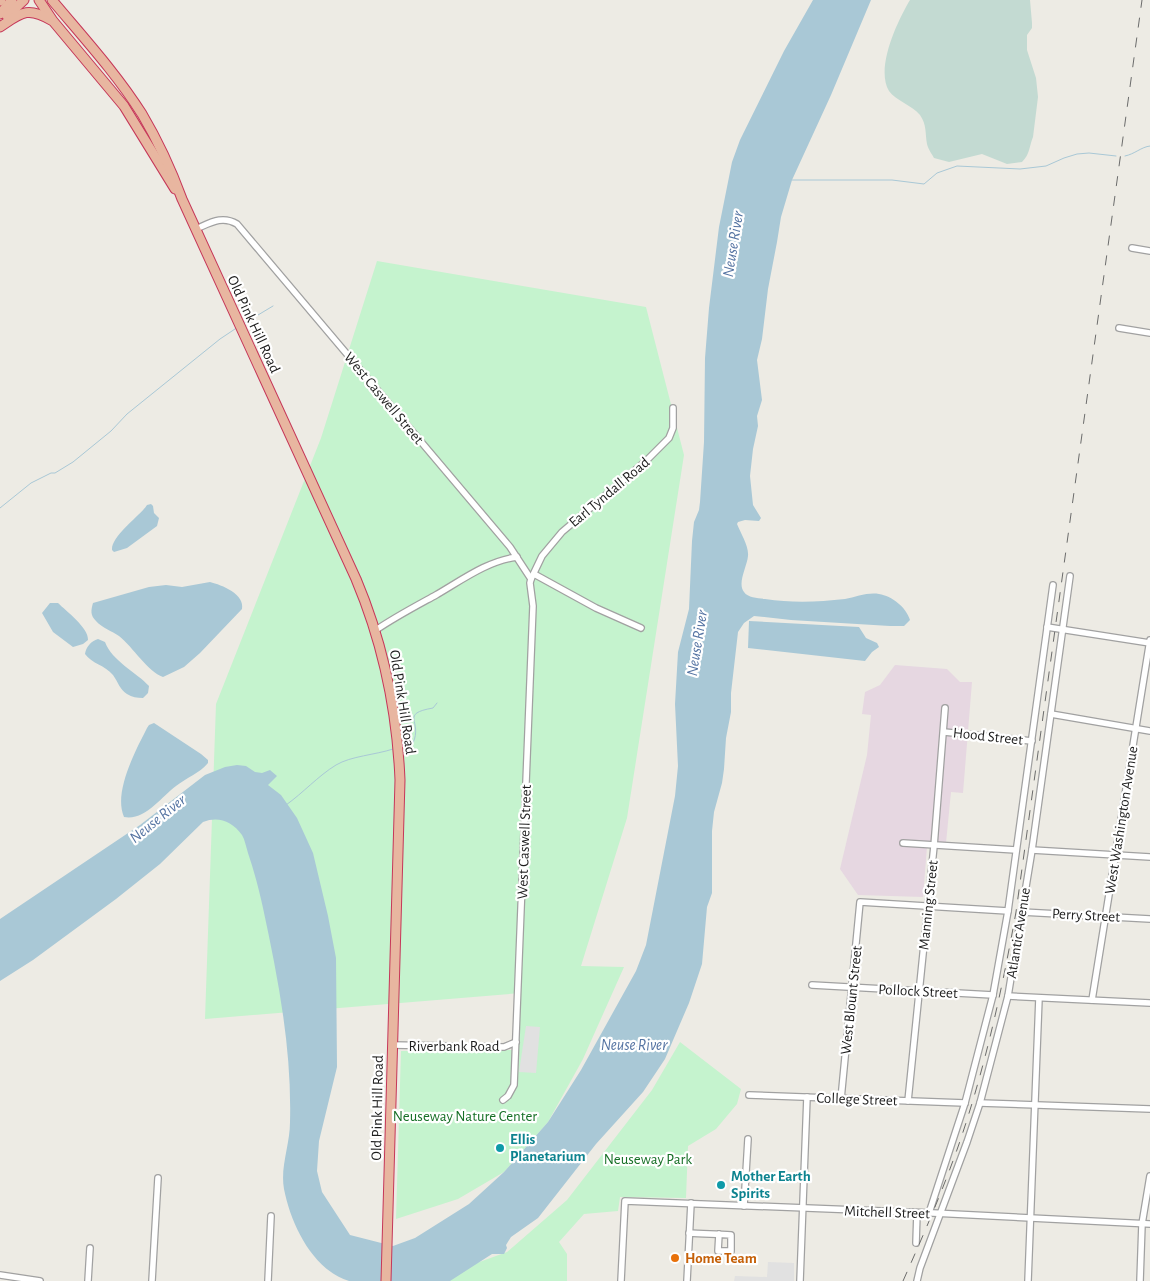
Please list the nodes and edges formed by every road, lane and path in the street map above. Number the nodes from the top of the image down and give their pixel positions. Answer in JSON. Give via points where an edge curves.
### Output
{"nodes":[{"id":1,"x":12,"y":0,"type":"edge"},
{"id":2,"x":24,"y":0,"type":"edge"},
{"id":3,"x":39,"y":0,"type":"edge"},
{"id":4,"x":52,"y":0,"type":"edge"},
{"id":5,"x":0,"y":14,"type":"edge"},
{"id":6,"x":53,"y":21,"type":"junction"},
{"id":7,"x":0,"y":25,"type":"edge"},
{"id":8,"x":182,"y":200,"type":"junction"},
{"id":9,"x":196,"y":229,"type":"junction"},
{"id":10,"x":1132,"y":248,"type":"dead end"},
{"id":11,"x":1150,"y":251,"type":"edge"},
{"id":12,"x":1119,"y":328,"type":"dead end"},
{"id":13,"x":1150,"y":333,"type":"edge"},
{"id":14,"x":674,"y":408,"type":"dead end"},
{"id":15,"x":517,"y":557,"type":"junction"},
{"id":16,"x":532,"y":576,"type":"junction"},
{"id":17,"x":1070,"y":576,"type":"dead end"},
{"id":18,"x":1053,"y":584,"type":"dead end"},
{"id":19,"x":1047,"y":627,"type":"junction"},
{"id":20,"x":641,"y":628,"type":"dead end"},
{"id":21,"x":1063,"y":629,"type":"junction"},
{"id":22,"x":376,"y":630,"type":"junction"},
{"id":23,"x":1150,"y":642,"type":"edge"},
{"id":24,"x":945,"y":708,"type":"dead end"},
{"id":25,"x":1051,"y":714,"type":"junction"},
{"id":26,"x":1135,"y":728,"type":"junction"},
{"id":27,"x":1150,"y":731,"type":"edge"},
{"id":28,"x":944,"y":732,"type":"junction"},
{"id":29,"x":1032,"y":741,"type":"junction"},
{"id":30,"x":903,"y":843,"type":"dead end"},
{"id":31,"x":934,"y":846,"type":"junction"},
{"id":32,"x":1016,"y":850,"type":"junction"},
{"id":33,"x":1032,"y":850,"type":"junction"},
{"id":34,"x":1116,"y":855,"type":"junction"},
{"id":35,"x":1150,"y":857,"type":"edge"},
{"id":36,"x":927,"y":906,"type":"junction"},
{"id":37,"x":1008,"y":911,"type":"junction"},
{"id":38,"x":1022,"y":912,"type":"junction"},
{"id":39,"x":1106,"y":916,"type":"junction"},
{"id":40,"x":1150,"y":918,"type":"edge"},
{"id":41,"x":812,"y":985,"type":"dead end"},
{"id":42,"x":852,"y":987,"type":"junction"},
{"id":43,"x":919,"y":990,"type":"junction"},
{"id":44,"x":993,"y":995,"type":"junction"},
{"id":45,"x":1008,"y":996,"type":"junction"},
{"id":46,"x":1040,"y":998,"type":"junction"},
{"id":47,"x":1092,"y":1000,"type":"junction"},
{"id":48,"x":1150,"y":1003,"type":"edge"},
{"id":49,"x":516,"y":1042,"type":"junction"},
{"id":50,"x":392,"y":1045,"type":"junction"},
{"id":51,"x":749,"y":1095,"type":"dead end"},
{"id":52,"x":807,"y":1097,"type":"junction"},
{"id":53,"x":841,"y":1099,"type":"junction"},
{"id":54,"x":503,"y":1100,"type":"dead end"},
{"id":55,"x":908,"y":1101,"type":"junction"},
{"id":56,"x":965,"y":1103,"type":"junction"},
{"id":57,"x":980,"y":1103,"type":"junction"},
{"id":58,"x":1035,"y":1106,"type":"junction"},
{"id":59,"x":1150,"y":1109,"type":"edge"},
{"id":60,"x":748,"y":1139,"type":"dead end"},
{"id":61,"x":1150,"y":1176,"type":"edge"},
{"id":62,"x":158,"y":1178,"type":"dead end"},
{"id":63,"x":691,"y":1203,"type":"junction"},
{"id":64,"x":744,"y":1206,"type":"junction"},
{"id":65,"x":804,"y":1209,"type":"junction"},
{"id":66,"x":918,"y":1213,"type":"junction"},
{"id":67,"x":930,"y":1213,"type":"junction"},
{"id":68,"x":941,"y":1214,"type":"junction"},
{"id":69,"x":271,"y":1216,"type":"dead end"},
{"id":70,"x":1031,"y":1218,"type":"junction"},
{"id":71,"x":1142,"y":1224,"type":"junction"},
{"id":72,"x":1150,"y":1224,"type":"edge"},
{"id":73,"x":689,"y":1233,"type":"junction"},
{"id":74,"x":719,"y":1234,"type":"dead end"},
{"id":75,"x":916,"y":1243,"type":"dead end"},
{"id":76,"x":90,"y":1248,"type":"dead end"},
{"id":77,"x":0,"y":1275,"type":"edge"},
{"id":78,"x":917,"y":1280,"type":"edge"},
{"id":79,"x":40,"y":1281,"type":"edge"},
{"id":80,"x":88,"y":1281,"type":"edge"},
{"id":81,"x":152,"y":1281,"type":"edge"},
{"id":82,"x":268,"y":1281,"type":"edge"},
{"id":83,"x":386,"y":1281,"type":"edge"},
{"id":84,"x":621,"y":1281,"type":"edge"},
{"id":85,"x":688,"y":1281,"type":"edge"},
{"id":86,"x":800,"y":1281,"type":"edge"},
{"id":87,"x":1028,"y":1281,"type":"edge"},
{"id":88,"x":1140,"y":1281,"type":"edge"}],
"edges":[{"from":1,"to":5,"type":"highway"},
{"from":2,"to":7,"type":"highway"},
{"from":3,"to":6,"type":"highway","name":"Old Pink Hill Road"},
{"from":4,"to":8,"type":"highway","name":"Old Pink Hill Road","via":[[141,113],[159,143]]},
{"from":6,"to":7,"type":"highway","via":[[23,12]]},
{"from":6,"to":8,"type":"highway","name":"Old Pink Hill Road","via":[[124,106]]},
{"from":8,"to":9,"type":"highway","name":"Old Pink Hill Road"},
{"from":9,"to":15,"type":"street","name":"West Caswell Street","via":[[217,220],[232,222]]},
{"from":9,"to":22,"type":"highway","name":"Old Pink Hill Road"},
{"from":10,"to":11,"type":"street"},
{"from":12,"to":13,"type":"street"},
{"from":14,"to":16,"type":"street","name":"Earl Tyndall Road","via":[[672,433],[665,443],[562,532],[548,548]]},
{"from":15,"to":16,"type":"street","name":"West Caswell Street"},
{"from":15,"to":22,"type":"street","via":[[497,561],[476,571]]},
{"from":16,"to":20,"type":"street"},
{"from":16,"to":49,"type":"street","name":"West Caswell Street"},
{"from":17,"to":21,"type":"street","name":"Atlantic Avenue"},
{"from":18,"to":19,"type":"street","name":"Atlantic Avenue"},
{"from":19,"to":21,"type":"street"},
{"from":19,"to":29,"type":"street","name":"Atlantic Avenue"},
{"from":21,"to":23,"type":"street"},
{"from":21,"to":25,"type":"street","name":"Atlantic Avenue"},
{"from":22,"to":50,"type":"highway","name":"Old Pink Hill Road","via":[[386,668],[399,754]]},
{"from":23,"to":26,"type":"street","name":"West Washington Avenue"},
{"from":24,"to":28,"type":"street","name":"Manning Street"},
{"from":25,"to":26,"type":"street"},
{"from":25,"to":33,"type":"street","name":"Atlantic Avenue"},
{"from":26,"to":27,"type":"street"},
{"from":26,"to":34,"type":"street","name":"West Washington Avenue"},
{"from":28,"to":29,"type":"street","name":"Hood Street"},
{"from":28,"to":31,"type":"street","name":"Manning Street"},
{"from":29,"to":32,"type":"street","name":"Atlantic Avenue"},
{"from":30,"to":31,"type":"street"},
{"from":31,"to":32,"type":"street"},
{"from":31,"to":36,"type":"street","name":"Manning Street"},
{"from":32,"to":37,"type":"street","name":"Atlantic Avenue"},
{"from":33,"to":34,"type":"street"},
{"from":33,"to":38,"type":"street","name":"Atlantic Avenue"},
{"from":34,"to":35,"type":"street"},
{"from":34,"to":39,"type":"street","name":"West Washington Avenue"},
{"from":36,"to":37,"type":"street"},
{"from":36,"to":42,"type":"street","name":"West Blount Street","via":[[860,902]]},
{"from":36,"to":43,"type":"street","name":"Manning Street"},
{"from":37,"to":44,"type":"street","name":"Atlantic Avenue"},
{"from":38,"to":39,"type":"street","name":"Perry Street"},
{"from":38,"to":45,"type":"street","name":"Atlantic Avenue"},
{"from":39,"to":40,"type":"street","name":"Perry Street"},
{"from":39,"to":47,"type":"street","name":"West Washington Avenue"},
{"from":41,"to":42,"type":"street","name":"Pollock Street"},
{"from":42,"to":43,"type":"street","name":"Pollock Street"},
{"from":42,"to":53,"type":"street","name":"West Blount Street"},
{"from":43,"to":44,"type":"street","name":"Pollock Street"},
{"from":43,"to":55,"type":"street","name":"Manning Street"},
{"from":44,"to":56,"type":"street","name":"Atlantic Avenue"},
{"from":45,"to":46,"type":"street"},
{"from":45,"to":57,"type":"street","name":"Atlantic Avenue"},
{"from":46,"to":47,"type":"street"},
{"from":46,"to":58,"type":"street"},
{"from":47,"to":48,"type":"street"},
{"from":49,"to":50,"type":"street","name":"Riverbank Road","via":[[504,1047]]},
{"from":49,"to":54,"type":"street","name":"West Caswell Street","via":[[514,1085]]},
{"from":50,"to":83,"type":"highway","name":"Old Pink Hill Road"},
{"from":51,"to":52,"type":"street","name":"College Street"},
{"from":52,"to":53,"type":"street","name":"College Street"},
{"from":52,"to":65,"type":"street"},
{"from":53,"to":55,"type":"street","name":"College Street"},
{"from":55,"to":56,"type":"street","name":"College Street"},
{"from":56,"to":67,"type":"street","name":"Atlantic Avenue"},
{"from":57,"to":58,"type":"street"},
{"from":57,"to":68,"type":"street","name":"Atlantic Avenue"},
{"from":58,"to":59,"type":"street"},
{"from":58,"to":70,"type":"street"},
{"from":60,"to":64,"type":"street"},
{"from":61,"to":71,"type":"street"},
{"from":62,"to":81,"type":"street"},
{"from":63,"to":64,"type":"street","name":"Mitchell Street"},
{"from":63,"to":73,"type":"street"},
{"from":63,"to":84,"type":"street","name":"Mitchell Street","via":[[624,1201]]},
{"from":64,"to":65,"type":"street","name":"Mitchell Street"},
{"from":65,"to":66,"type":"street","name":"Mitchell Street"},
{"from":65,"to":86,"type":"street"},
{"from":66,"to":67,"type":"street","name":"Mitchell Street"},
{"from":66,"to":75,"type":"street"},
{"from":67,"to":68,"type":"street","name":"Mitchell Street"},
{"from":68,"to":70,"type":"street","name":"Mitchell Street"},
{"from":68,"to":78,"type":"street","name":"Atlantic Avenue"},
{"from":69,"to":82,"type":"street"},
{"from":70,"to":71,"type":"street","name":"Mitchell Street"},
{"from":70,"to":87,"type":"street"},
{"from":71,"to":72,"type":"street","name":"Mitchell Street"},
{"from":71,"to":88,"type":"street"},
{"from":73,"to":74,"type":"street"},
{"from":73,"to":85,"type":"street"},
{"from":76,"to":80,"type":"street"},
{"from":77,"to":79,"type":"street"}]}
